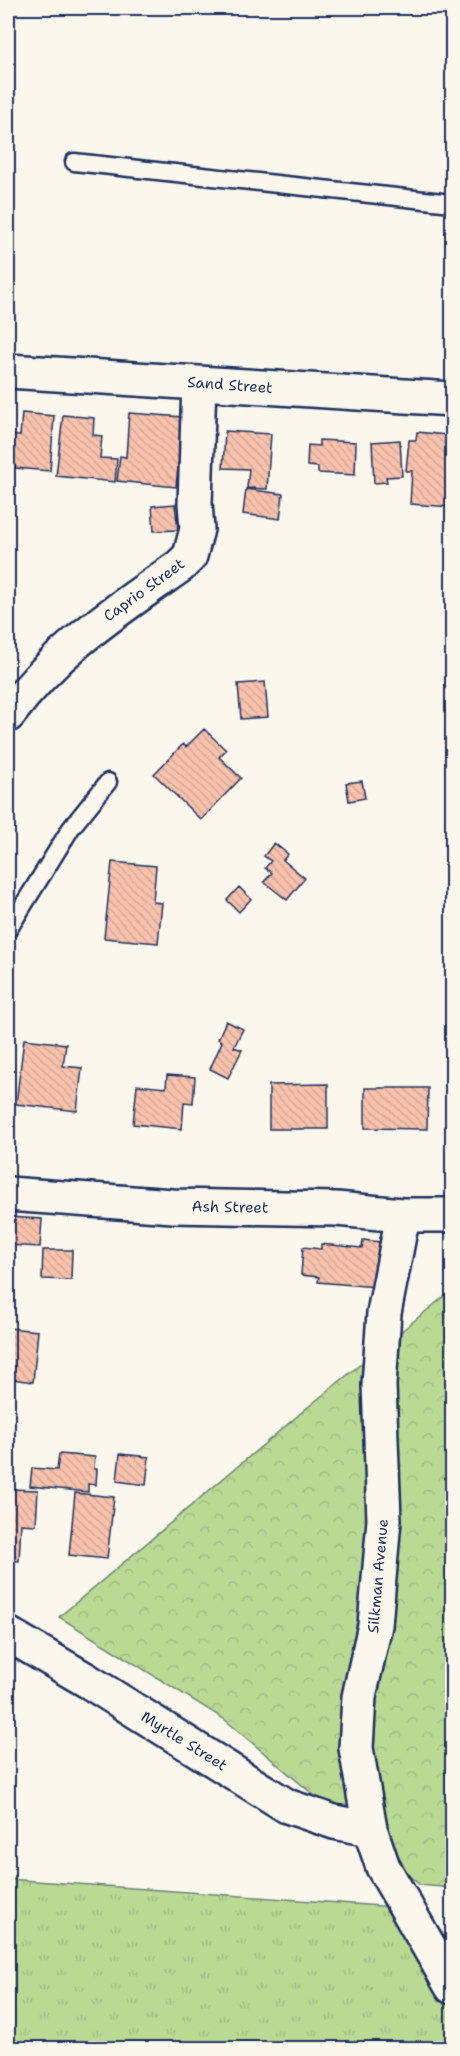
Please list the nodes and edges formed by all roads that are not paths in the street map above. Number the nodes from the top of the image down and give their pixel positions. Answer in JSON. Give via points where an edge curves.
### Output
{"nodes":[{"id":1,"x":74,"y":162,"type":"dead end"},
{"id":2,"x":453,"y":203,"type":"edge"},
{"id":3,"x":8,"y":371,"type":"edge"},
{"id":4,"x":199,"y":384,"type":"junction"},
{"id":5,"x":453,"y":399,"type":"edge"},
{"id":6,"x":16,"y":704,"type":"edge"},
{"id":7,"x":108,"y":782,"type":"dead end"},
{"id":8,"x":8,"y":930,"type":"edge"},
{"id":9,"x":8,"y":1194,"type":"edge"},
{"id":10,"x":403,"y":1215,"type":"junction"},
{"id":11,"x":453,"y":1215,"type":"edge"},
{"id":12,"x":8,"y":1634,"type":"edge"},
{"id":13,"x":370,"y":1829,"type":"junction"},
{"id":14,"x":453,"y":1987,"type":"edge"}],
"edges":[{"from":1,"to":2,"type":"lane"},
{"from":3,"to":4,"type":"street","name":"Sand Street"},
{"from":4,"to":5,"type":"street","name":"Sand Street"},
{"from":4,"to":6,"type":"street","name":"Caprio Street","via":[[197,529],[190,556],[88,630],[53,661]]},
{"from":7,"to":8,"type":"lane","via":[[71,828]]},
{"from":9,"to":10,"type":"street","name":"Ash Street","via":[[173,1206],[336,1209]]},
{"from":10,"to":11,"type":"street","name":"Ash Street"},
{"from":10,"to":13,"type":"street","name":"Silkman Avenue","via":[[384,1313],[379,1385],[384,1520],[375,1625],[356,1719],[357,1760]]},
{"from":12,"to":13,"type":"street","name":"Myrtle Street","via":[[287,1806]]},
{"from":13,"to":14,"type":"street","name":"Silkman Avenue","via":[[383,1867]]}]}
